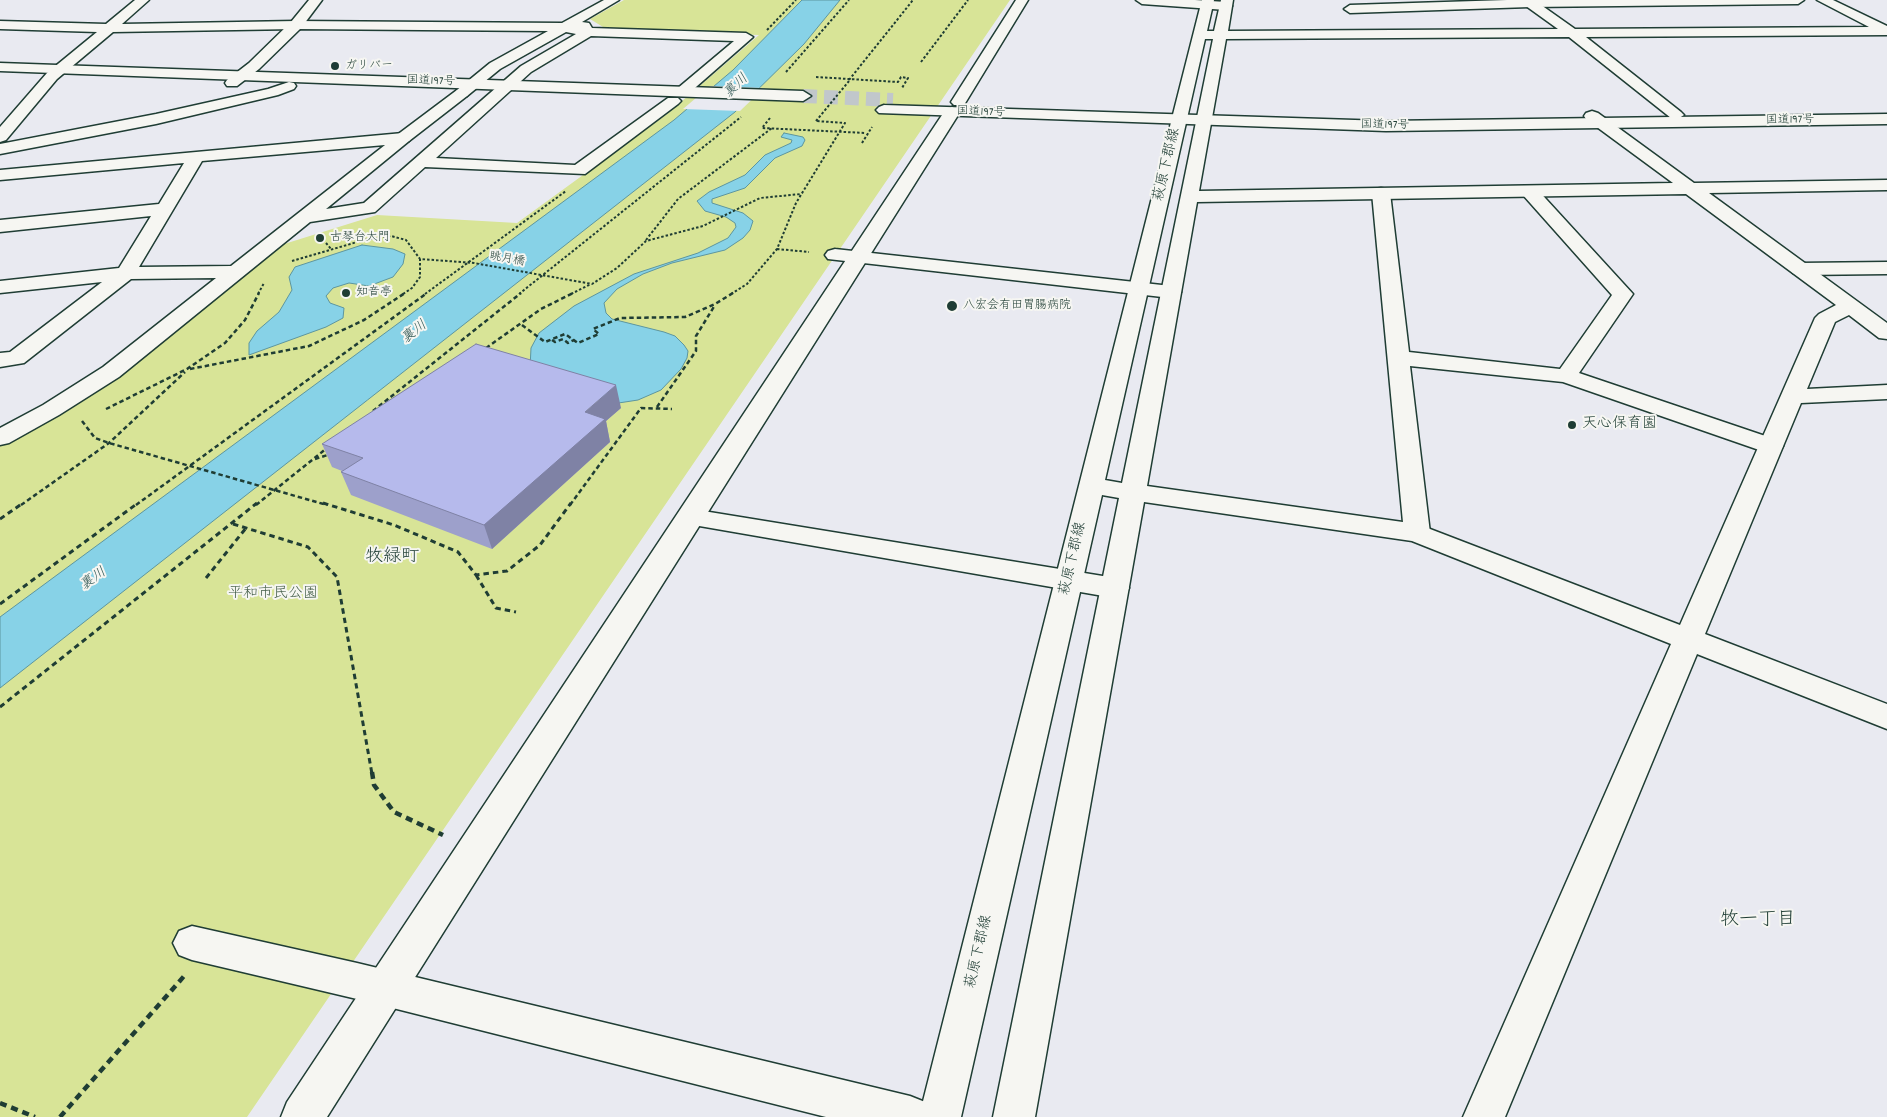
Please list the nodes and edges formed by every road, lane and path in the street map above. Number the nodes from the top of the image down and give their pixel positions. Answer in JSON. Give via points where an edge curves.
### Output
{"nodes":[{"id":1,"x":143,"y":0,"type":"edge"},
{"id":2,"x":316,"y":0,"type":"edge"},
{"id":3,"x":613,"y":0,"type":"edge"},
{"id":4,"x":849,"y":0,"type":"edge"},
{"id":5,"x":913,"y":0,"type":"edge"},
{"id":6,"x":968,"y":0,"type":"edge"},
{"id":7,"x":1022,"y":0,"type":"edge"},
{"id":8,"x":1142,"y":0,"type":"edge"},
{"id":9,"x":1798,"y":0,"type":"edge"},
{"id":10,"x":1824,"y":0,"type":"edge"},
{"id":11,"x":1207,"y":2,"type":"edge"},
{"id":12,"x":1528,"y":2,"type":"edge"},
{"id":13,"x":1227,"y":3,"type":"edge"},
{"id":14,"x":1350,"y":4,"type":"edge"},
{"id":15,"x":578,"y":18,"type":"junction"},
{"id":16,"x":0,"y":25,"type":"edge"},
{"id":17,"x":296,"y":25,"type":"junction"},
{"id":18,"x":562,"y":27,"type":"junction"},
{"id":19,"x":110,"y":28,"type":"junction"},
{"id":20,"x":1887,"y":31,"type":"edge"},
{"id":21,"x":588,"y":32,"type":"junction"},
{"id":22,"x":1574,"y":34,"type":"junction"},
{"id":23,"x":1199,"y":35,"type":"junction"},
{"id":24,"x":1352,"y":35,"type":"junction"},
{"id":25,"x":1220,"y":36,"type":"junction"},
{"id":26,"x":921,"y":62,"type":"dead end"},
{"id":27,"x":0,"y":67,"type":"edge"},
{"id":28,"x":57,"y":73,"type":"junction"},
{"id":29,"x":0,"y":74,"type":"edge"},
{"id":30,"x":243,"y":75,"type":"junction"},
{"id":31,"x":784,"y":75,"type":"dead end"},
{"id":32,"x":825,"y":78,"type":"dead end"},
{"id":33,"x":849,"y":80,"type":"junction"},
{"id":34,"x":289,"y":86,"type":"junction"},
{"id":35,"x":468,"y":88,"type":"junction"},
{"id":36,"x":502,"y":90,"type":"junction"},
{"id":37,"x":682,"y":98,"type":"junction"},
{"id":38,"x":799,"y":101,"type":"tunnel mouth"},
{"id":39,"x":751,"y":105,"type":"junction"},
{"id":40,"x":888,"y":106,"type":"junction"},
{"id":41,"x":956,"y":107,"type":"junction"},
{"id":42,"x":1887,"y":112,"type":"edge"},
{"id":43,"x":1192,"y":115,"type":"junction"},
{"id":44,"x":1676,"y":115,"type":"junction"},
{"id":45,"x":771,"y":117,"type":"dead end"},
{"id":46,"x":17,"y":118,"type":"junction"},
{"id":47,"x":0,"y":119,"type":"edge"},
{"id":48,"x":1887,"y":119,"type":"edge"},
{"id":49,"x":1597,"y":120,"type":"junction"},
{"id":50,"x":772,"y":128,"type":"junction"},
{"id":51,"x":839,"y":132,"type":"junction"},
{"id":52,"x":866,"y":133,"type":"junction"},
{"id":53,"x":0,"y":137,"type":"edge"},
{"id":54,"x":403,"y":138,"type":"junction"},
{"id":55,"x":862,"y":143,"type":"dead end"},
{"id":56,"x":0,"y":149,"type":"edge"},
{"id":57,"x":196,"y":157,"type":"junction"},
{"id":58,"x":421,"y":162,"type":"junction"},
{"id":59,"x":0,"y":175,"type":"edge"},
{"id":60,"x":1887,"y":185,"type":"edge"},
{"id":61,"x":570,"y":188,"type":"dead end"},
{"id":62,"x":1690,"y":188,"type":"junction"},
{"id":63,"x":1529,"y":191,"type":"junction"},
{"id":64,"x":1381,"y":193,"type":"junction"},
{"id":65,"x":801,"y":194,"type":"junction"},
{"id":66,"x":1189,"y":197,"type":"junction"},
{"id":67,"x":164,"y":209,"type":"junction"},
{"id":68,"x":306,"y":216,"type":"junction"},
{"id":69,"x":0,"y":226,"type":"edge"},
{"id":70,"x":646,"y":240,"type":"junction"},
{"id":71,"x":326,"y":243,"type":"dead end"},
{"id":72,"x":331,"y":248,"type":"junction"},
{"id":73,"x":846,"y":256,"type":"junction"},
{"id":74,"x":420,"y":259,"type":"junction"},
{"id":75,"x":291,"y":261,"type":"dead end"},
{"id":76,"x":469,"y":262,"type":"junction"},
{"id":77,"x":1887,"y":268,"type":"edge"},
{"id":78,"x":1800,"y":269,"type":"junction"},
{"id":79,"x":238,"y":272,"type":"junction"},
{"id":80,"x":126,"y":273,"type":"junction"},
{"id":81,"x":542,"y":275,"type":"junction"},
{"id":82,"x":267,"y":277,"type":"dead end"},
{"id":83,"x":592,"y":284,"type":"junction"},
{"id":84,"x":0,"y":287,"type":"edge"},
{"id":85,"x":1138,"y":288,"type":"junction"},
{"id":86,"x":1171,"y":292,"type":"junction"},
{"id":87,"x":715,"y":304,"type":"junction"},
{"id":88,"x":1850,"y":306,"type":"junction"},
{"id":89,"x":522,"y":325,"type":"junction"},
{"id":90,"x":1887,"y":333,"type":"edge"},
{"id":91,"x":485,"y":349,"type":"edge"},
{"id":92,"x":1400,"y":358,"type":"junction"},
{"id":93,"x":0,"y":360,"type":"edge"},
{"id":94,"x":187,"y":369,"type":"junction"},
{"id":95,"x":1566,"y":376,"type":"junction"},
{"id":96,"x":1887,"y":392,"type":"edge"},
{"id":97,"x":1792,"y":397,"type":"junction"},
{"id":98,"x":657,"y":407,"type":"junction"},
{"id":99,"x":672,"y":409,"type":"dead end"},
{"id":100,"x":99,"y":412,"type":"dead end"},
{"id":101,"x":90,"y":417,"type":"dead end"},
{"id":102,"x":366,"y":417,"type":"edge"},
{"id":103,"x":0,"y":438,"type":"edge"},
{"id":104,"x":109,"y":443,"type":"junction"},
{"id":105,"x":1771,"y":446,"type":"junction"},
{"id":106,"x":328,"y":448,"type":"edge"},
{"id":107,"x":336,"y":453,"type":"edge"},
{"id":108,"x":312,"y":460,"type":"junction"},
{"id":109,"x":186,"y":466,"type":"junction"},
{"id":110,"x":1091,"y":486,"type":"junction"},
{"id":111,"x":276,"y":489,"type":"junction"},
{"id":112,"x":1133,"y":492,"type":"junction"},
{"id":113,"x":691,"y":518,"type":"junction"},
{"id":114,"x":0,"y":519,"type":"edge"},
{"id":115,"x":232,"y":524,"type":"junction"},
{"id":116,"x":246,"y":528,"type":"junction"},
{"id":117,"x":1418,"y":533,"type":"junction"},
{"id":118,"x":476,"y":575,"type":"junction"},
{"id":119,"x":206,"y":578,"type":"dead end"},
{"id":120,"x":1069,"y":580,"type":"junction"},
{"id":121,"x":1114,"y":588,"type":"junction"},
{"id":122,"x":0,"y":604,"type":"edge"},
{"id":123,"x":516,"y":612,"type":"dead end"},
{"id":124,"x":1688,"y":639,"type":"junction"},
{"id":125,"x":0,"y":707,"type":"edge"},
{"id":126,"x":1887,"y":717,"type":"edge"},
{"id":127,"x":451,"y":839,"type":"dead end"},
{"id":128,"x":192,"y":955,"type":"joint"},
{"id":129,"x":384,"y":988,"type":"junction"},
{"id":130,"x":0,"y":1102,"type":"edge"},
{"id":131,"x":34,"y":1117,"type":"edge"},
{"id":132,"x":60,"y":1117,"type":"edge"},
{"id":133,"x":302,"y":1117,"type":"edge"},
{"id":134,"x":910,"y":1117,"type":"edge"},
{"id":135,"x":940,"y":1117,"type":"edge"},
{"id":136,"x":1014,"y":1117,"type":"edge"},
{"id":137,"x":1484,"y":1117,"type":"edge"}],
"edges":[{"from":1,"to":19,"type":"main road"},
{"from":2,"to":17,"type":"main road"},
{"from":3,"to":15,"type":"main road"},
{"from":4,"to":31,"type":"path"},
{"from":5,"to":33,"type":"path"},
{"from":6,"to":26,"type":"path"},
{"from":7,"to":41,"type":"main road"},
{"from":8,"to":11,"type":"main road"},
{"from":9,"to":12,"type":"main road"},
{"from":10,"to":20,"type":"main road"},
{"from":11,"to":13,"type":"main road"},
{"from":11,"to":23,"type":"main road","name":"萩原下郡線"},
{"from":12,"to":14,"type":"main road"},
{"from":12,"to":22,"type":"main road"},
{"from":13,"to":25,"type":"main road","name":"萩原下郡線"},
{"from":14,"to":24,"type":"main road"},
{"from":15,"to":18,"type":"main road"},
{"from":15,"to":21,"type":"main road"},
{"from":16,"to":19,"type":"main road"},
{"from":17,"to":18,"type":"main road"},
{"from":17,"to":19,"type":"main road"},
{"from":17,"to":30,"type":"main road"},
{"from":18,"to":21,"type":"main road"},
{"from":18,"to":35,"type":"main road","via":[[495,66]]},
{"from":19,"to":28,"type":"main road"},
{"from":20,"to":22,"type":"main road"},
{"from":21,"to":36,"type":"main road","via":[[526,69]]},
{"from":21,"to":37,"type":"main road","via":[[746,37]]},
{"from":22,"to":24,"type":"main road"},
{"from":22,"to":44,"type":"main road"},
{"from":23,"to":25,"type":"main road"},
{"from":23,"to":43,"type":"main road","name":"萩原下郡線"},
{"from":24,"to":25,"type":"main road"},
{"from":25,"to":43,"type":"main road","name":"萩原下郡線"},
{"from":27,"to":28,"type":"main road","name":"国道197号"},
{"from":28,"to":29,"type":"main road","name":"国道197号"},
{"from":28,"to":30,"type":"main road","name":"国道197号"},
{"from":28,"to":30,"type":"main road"},
{"from":28,"to":46,"type":"main road"},
{"from":30,"to":34,"type":"main road","name":"国道197号"},
{"from":30,"to":35,"type":"main road","name":"国道197号"},
{"from":32,"to":33,"type":"path"},
{"from":33,"to":40,"type":"path","via":[[898,82],[901,77],[908,78]]},
{"from":33,"to":51,"type":"path","bridge":true,"via":[[816,121],[845,122]]},
{"from":34,"to":35,"type":"main road","name":"国道197号"},
{"from":34,"to":56,"type":"main road","via":[[156,119]]},
{"from":35,"to":36,"type":"main road","name":"国道197号"},
{"from":35,"to":54,"type":"main road"},
{"from":36,"to":37,"type":"main road","name":"国道197号"},
{"from":36,"to":58,"type":"main road"},
{"from":37,"to":39,"type":"main road","name":"国道197号"},
{"from":37,"to":39,"type":"main road","name":"国道197号","via":[[702,92]]},
{"from":37,"to":58,"type":"main road","via":[[579,170]]},
{"from":38,"to":39,"type":"main road","name":"国道197号"},
{"from":39,"to":81,"type":"path"},
{"from":40,"to":41,"type":"main road","name":"国道197号"},
{"from":40,"to":52,"type":"path"},
{"from":41,"to":43,"type":"main road","name":"国道197号"},
{"from":41,"to":73,"type":"main road"},
{"from":42,"to":44,"type":"main road","name":"国道197号"},
{"from":43,"to":49,"type":"main road","name":"国道197号","via":[[1386,126]]},
{"from":43,"to":66,"type":"main road","name":"萩原下郡線"},
{"from":43,"to":85,"type":"main road","name":"萩原下郡線"},
{"from":44,"to":49,"type":"main road","name":"国道197号"},
{"from":45,"to":50,"type":"path","via":[[762,128]]},
{"from":46,"to":47,"type":"main road"},
{"from":46,"to":53,"type":"main road"},
{"from":48,"to":49,"type":"main road","name":"国道197号"},
{"from":49,"to":62,"type":"main road"},
{"from":50,"to":51,"type":"path"},
{"from":50,"to":70,"type":"path","via":[[678,199]]},
{"from":51,"to":52,"type":"path"},
{"from":51,"to":65,"type":"path"},
{"from":52,"to":55,"type":"path"},
{"from":54,"to":57,"type":"main road"},
{"from":54,"to":68,"type":"main road"},
{"from":57,"to":59,"type":"main road"},
{"from":57,"to":67,"type":"main road"},
{"from":58,"to":68,"type":"main road","via":[[369,208]]},
{"from":60,"to":62,"type":"main road"},
{"from":61,"to":76,"type":"path"},
{"from":62,"to":63,"type":"main road"},
{"from":62,"to":78,"type":"main road"},
{"from":63,"to":64,"type":"main road"},
{"from":63,"to":95,"type":"main road","via":[[1624,294]]},
{"from":64,"to":66,"type":"main road"},
{"from":64,"to":92,"type":"main road"},
{"from":65,"to":70,"type":"path","via":[[760,198],[691,230]]},
{"from":65,"to":87,"type":"path","via":[[778,249],[748,284]]},
{"from":66,"to":86,"type":"main road","name":"萩原下郡線"},
{"from":67,"to":69,"type":"main road"},
{"from":67,"to":80,"type":"main road"},
{"from":68,"to":79,"type":"main road"},
{"from":70,"to":83,"type":"path","via":[[618,268]]},
{"from":71,"to":72,"type":"path"},
{"from":72,"to":74,"type":"path","via":[[374,238],[396,237],[407,241]]},
{"from":72,"to":75,"type":"path"},
{"from":73,"to":85,"type":"main road"},
{"from":73,"to":113,"type":"main road"},
{"from":74,"to":76,"type":"path","name":"眺月橋"},
{"from":74,"to":94,"type":"path","via":[[420,277],[412,288],[364,320],[309,346]]},
{"from":76,"to":81,"type":"path","name":"眺月橋"},
{"from":76,"to":109,"type":"path"},
{"from":77,"to":78,"type":"main road"},
{"from":78,"to":88,"type":"main road"},
{"from":79,"to":80,"type":"main road"},
{"from":79,"to":103,"type":"main road","via":[[111,372]]},
{"from":80,"to":84,"type":"main road"},
{"from":80,"to":93,"type":"main road","via":[[16,358]]},
{"from":81,"to":83,"type":"path","name":"眺月橋"},
{"from":81,"to":102,"type":"path"},
{"from":82,"to":94,"type":"path","via":[[245,320],[230,338]]},
{"from":83,"to":89,"type":"path","via":[[541,309]]},
{"from":85,"to":86,"type":"main road"},
{"from":85,"to":110,"type":"main road","name":"萩原下郡線"},
{"from":86,"to":112,"type":"main road","name":"萩原下郡線"},
{"from":87,"to":89,"type":"path","via":[[684,317],[620,318],[592,329],[599,334],[578,342],[563,339],[545,342]]},
{"from":87,"to":98,"type":"path","via":[[696,336],[696,351]]},
{"from":88,"to":90,"type":"main road"},
{"from":88,"to":97,"type":"main road","via":[[1826,318]]},
{"from":89,"to":91,"type":"path"},
{"from":92,"to":95,"type":"main road"},
{"from":92,"to":117,"type":"main road"},
{"from":94,"to":100,"type":"path"},
{"from":94,"to":104,"type":"path"},
{"from":95,"to":105,"type":"main road"},
{"from":96,"to":97,"type":"main road"},
{"from":97,"to":105,"type":"main road"},
{"from":98,"to":99,"type":"path"},
{"from":98,"to":118,"type":"path","via":[[641,408],[540,545],[507,571]]},
{"from":101,"to":104,"type":"path","via":[[82,421],[95,438]]},
{"from":104,"to":109,"type":"path"},
{"from":104,"to":114,"type":"path"},
{"from":105,"to":124,"type":"main road"},
{"from":106,"to":108,"type":"path"},
{"from":107,"to":108,"type":"path"},
{"from":108,"to":111,"type":"path"},
{"from":109,"to":111,"type":"path"},
{"from":109,"to":122,"type":"path"},
{"from":110,"to":112,"type":"main road"},
{"from":110,"to":120,"type":"main road","name":"萩原下郡線"},
{"from":111,"to":115,"type":"path"},
{"from":111,"to":118,"type":"path","via":[[394,525],[458,552]]},
{"from":112,"to":117,"type":"main road"},
{"from":112,"to":121,"type":"main road","name":"萩原下郡線"},
{"from":113,"to":120,"type":"main road"},
{"from":113,"to":129,"type":"main road"},
{"from":115,"to":116,"type":"path"},
{"from":115,"to":125,"type":"path"},
{"from":116,"to":119,"type":"path"},
{"from":116,"to":127,"type":"path","via":[[308,547],[337,577],[374,785],[394,812]]},
{"from":117,"to":124,"type":"main road"},
{"from":118,"to":123,"type":"path","via":[[496,608]]},
{"from":120,"to":121,"type":"main road"},
{"from":120,"to":135,"type":"main road","name":"萩原下郡線"},
{"from":121,"to":136,"type":"main road","name":"萩原下郡線"},
{"from":124,"to":126,"type":"main road"},
{"from":124,"to":137,"type":"main road"},
{"from":128,"to":129,"type":"main road"},
{"from":128,"to":132,"type":"path"},
{"from":129,"to":133,"type":"main road"},
{"from":129,"to":134,"type":"main road"},
{"from":130,"to":131,"type":"path"}]}
